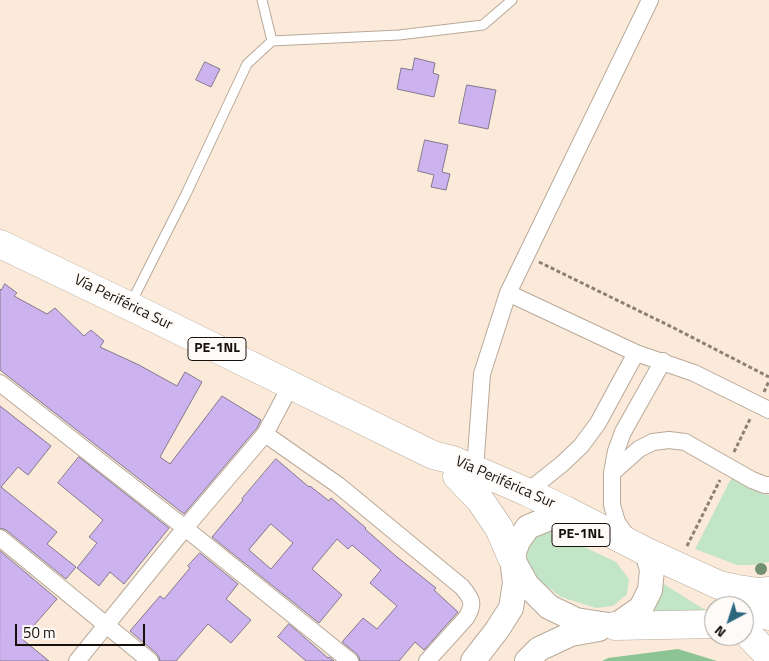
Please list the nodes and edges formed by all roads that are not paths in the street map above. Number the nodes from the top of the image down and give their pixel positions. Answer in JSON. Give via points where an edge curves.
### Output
{"nodes":[{"id":1,"x":262,"y":0,"type":"edge"},
{"id":2,"x":512,"y":0,"type":"edge"},
{"id":3,"x":650,"y":0,"type":"edge"},
{"id":4,"x":272,"y":41,"type":"junction"},
{"id":5,"x":0,"y":244,"type":"edge"},
{"id":6,"x":508,"y":293,"type":"junction"},
{"id":7,"x":130,"y":306,"type":"junction"},
{"id":8,"x":636,"y":353,"type":"junction"},
{"id":9,"x":663,"y":362,"type":"junction"},
{"id":10,"x":0,"y":383,"type":"edge"},
{"id":11,"x":291,"y":385,"type":"junction"},
{"id":12,"x":769,"y":410,"type":"edge"},
{"id":13,"x":265,"y":434,"type":"junction"},
{"id":14,"x":466,"y":473,"type":"junction"},
{"id":15,"x":612,"y":473,"type":"junction"},
{"id":16,"x":769,"y":485,"type":"edge"},
{"id":17,"x":527,"y":492,"type":"junction"},
{"id":18,"x":557,"y":514,"type":"junction"},
{"id":19,"x":186,"y":528,"type":"junction"},
{"id":20,"x":0,"y":538,"type":"edge"},
{"id":21,"x":646,"y":556,"type":"junction"},
{"id":22,"x":512,"y":558,"type":"junction"},
{"id":23,"x":769,"y":591,"type":"edge"},
{"id":24,"x":704,"y":597,"type":"edge"},
{"id":25,"x":704,"y":612,"type":"edge"},
{"id":26,"x":754,"y":612,"type":"edge"},
{"id":27,"x":769,"y":617,"type":"edge"},
{"id":28,"x":754,"y":621,"type":"edge"},
{"id":29,"x":107,"y":625,"type":"junction"},
{"id":30,"x":615,"y":626,"type":"junction"},
{"id":31,"x":754,"y":640,"type":"edge"},
{"id":32,"x":769,"y":656,"type":"edge"},
{"id":33,"x":77,"y":661,"type":"edge"},
{"id":34,"x":150,"y":661,"type":"edge"},
{"id":35,"x":350,"y":661,"type":"edge"},
{"id":36,"x":428,"y":661,"type":"edge"},
{"id":37,"x":473,"y":661,"type":"edge"},
{"id":38,"x":528,"y":661,"type":"edge"}],
"edges":[{"from":1,"to":4,"type":"lane"},
{"from":2,"to":4,"type":"lane","via":[[483,24],[399,35]]},
{"from":3,"to":6,"type":"street"},
{"from":4,"to":7,"type":"lane","via":[[247,64]]},
{"from":5,"to":7,"type":"highway","name":"Vía Periférica Sur","number":"PE-1NL"},
{"from":6,"to":8,"type":"street"},
{"from":6,"to":14,"type":"street","via":[[482,374]]},
{"from":7,"to":11,"type":"highway","name":"Vía Periférica Sur","number":"PE-1NL"},
{"from":8,"to":9,"type":"street"},
{"from":8,"to":17,"type":"street","via":[[598,423],[581,446]]},
{"from":9,"to":12,"type":"street","via":[[694,373]]},
{"from":9,"to":15,"type":"street","via":[[623,432]]},
{"from":10,"to":19,"type":"street"},
{"from":11,"to":13,"type":"street"},
{"from":11,"to":14,"type":"highway","name":"Vía Periférica Sur","number":"PE-1NL"},
{"from":13,"to":19,"type":"street"},
{"from":13,"to":36,"type":"street","via":[[338,485],[469,595],[471,610]]},
{"from":14,"to":17,"type":"highway","name":"Vía Periférica Sur","number":"PE-1NL"},
{"from":14,"to":18,"type":"highway","name":"Vía Periférica Sur","number":"PE-1NL"},
{"from":14,"to":22,"type":"highway","via":[[499,528]]},
{"from":15,"to":16,"type":"street","via":[[639,449],[653,442],[670,440],[685,442],[752,480]]},
{"from":15,"to":21,"type":"street","via":[[612,505],[617,522]]},
{"from":17,"to":18,"type":"highway","name":"Vía Periférica Sur","number":"PE-1NL"},
{"from":18,"to":21,"type":"highway","name":"Vía Periférica Sur","number":"PE-1NL"},
{"from":18,"to":22,"type":"main road","via":[[528,527]]},
{"from":19,"to":29,"type":"street"},
{"from":19,"to":35,"type":"street"},
{"from":20,"to":29,"type":"street"},
{"from":21,"to":23,"type":"highway","name":"Vía Periférica Sur","number":"PE-1NL","via":[[719,585]]},
{"from":21,"to":24,"type":"highway","name":"Vía Periférica Sur","number":"PE-1NL"},
{"from":21,"to":30,"type":"main road","via":[[650,590],[641,608]]},
{"from":22,"to":30,"type":"main road","via":[[527,585],[549,607],[576,620]]},
{"from":22,"to":37,"type":"main road","via":[[515,583],[511,608]]},
{"from":25,"to":30,"type":"highway"},
{"from":26,"to":27,"type":"highway"},
{"from":27,"to":28,"type":"highway"},
{"from":29,"to":33,"type":"street"},
{"from":29,"to":34,"type":"street"},
{"from":30,"to":38,"type":"main road","via":[[571,634],[539,649]]},
{"from":31,"to":32,"type":"highway"}]}
